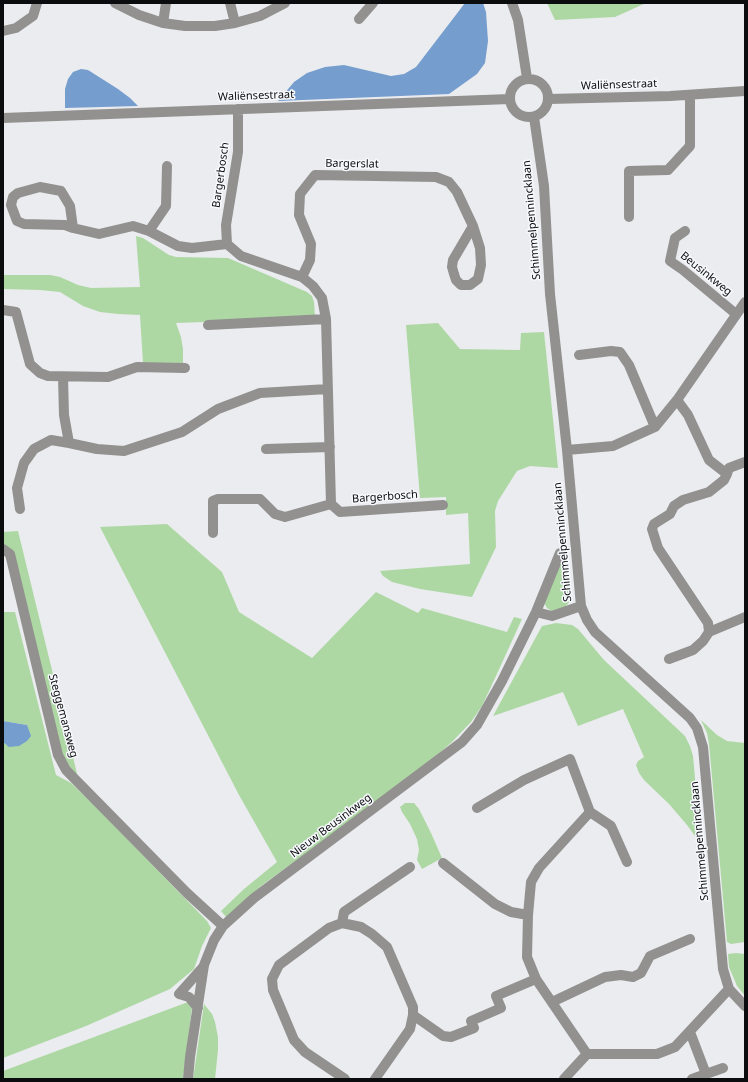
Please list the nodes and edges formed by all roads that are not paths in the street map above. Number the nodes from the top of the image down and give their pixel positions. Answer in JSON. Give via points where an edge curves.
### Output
{"nodes":[{"id":1,"x":37,"y":3,"type":"edge"},
{"id":2,"x":115,"y":3,"type":"edge"},
{"id":3,"x":166,"y":3,"type":"edge"},
{"id":4,"x":230,"y":3,"type":"edge"},
{"id":5,"x":285,"y":3,"type":"edge"},
{"id":6,"x":373,"y":3,"type":"edge"},
{"id":7,"x":512,"y":3,"type":"edge"},
{"id":8,"x":359,"y":19,"type":"dead end"},
{"id":9,"x":163,"y":23,"type":"junction"},
{"id":10,"x":235,"y":23,"type":"junction"},
{"id":11,"x":3,"y":31,"type":"edge"},
{"id":12,"x":527,"y":78,"type":"junction"},
{"id":13,"x":745,"y":91,"type":"edge"},
{"id":14,"x":690,"y":95,"type":"junction"},
{"id":15,"x":510,"y":99,"type":"junction"},
{"id":16,"x":549,"y":99,"type":"junction"},
{"id":17,"x":238,"y":109,"type":"junction"},
{"id":18,"x":534,"y":117,"type":"junction"},
{"id":19,"x":3,"y":118,"type":"edge"},
{"id":20,"x":167,"y":166,"type":"dead end"},
{"id":21,"x":629,"y":217,"type":"dead end"},
{"id":22,"x":474,"y":226,"type":"junction"},
{"id":23,"x":73,"y":228,"type":"junction"},
{"id":24,"x":149,"y":231,"type":"junction"},
{"id":25,"x":685,"y":231,"type":"dead end"},
{"id":26,"x":226,"y":244,"type":"junction"},
{"id":27,"x":302,"y":278,"type":"junction"},
{"id":28,"x":745,"y":302,"type":"edge"},
{"id":29,"x":3,"y":310,"type":"edge"},
{"id":30,"x":736,"y":314,"type":"junction"},
{"id":31,"x":326,"y":319,"type":"junction"},
{"id":32,"x":208,"y":326,"type":"dead end"},
{"id":33,"x":579,"y":355,"type":"dead end"},
{"id":34,"x":185,"y":368,"type":"dead end"},
{"id":35,"x":63,"y":377,"type":"junction"},
{"id":36,"x":328,"y":389,"type":"junction"},
{"id":37,"x":676,"y":400,"type":"junction"},
{"id":38,"x":655,"y":427,"type":"junction"},
{"id":39,"x":69,"y":442,"type":"junction"},
{"id":40,"x":330,"y":447,"type":"junction"},
{"id":41,"x":266,"y":449,"type":"dead end"},
{"id":42,"x":567,"y":450,"type":"junction"},
{"id":43,"x":745,"y":462,"type":"edge"},
{"id":44,"x":727,"y":474,"type":"junction"},
{"id":45,"x":331,"y":504,"type":"junction"},
{"id":46,"x":443,"y":505,"type":"dead end"},
{"id":47,"x":20,"y":509,"type":"dead end"},
{"id":48,"x":213,"y":533,"type":"dead end"},
{"id":49,"x":3,"y":549,"type":"edge"},
{"id":50,"x":560,"y":554,"type":"dead end"},
{"id":51,"x":581,"y":606,"type":"junction"},
{"id":52,"x":536,"y":612,"type":"junction"},
{"id":53,"x":745,"y":617,"type":"edge"},
{"id":54,"x":709,"y":632,"type":"junction"},
{"id":55,"x":669,"y":660,"type":"dead end"},
{"id":56,"x":477,"y":808,"type":"dead end"},
{"id":57,"x":590,"y":812,"type":"junction"},
{"id":58,"x":627,"y":862,"type":"dead end"},
{"id":59,"x":443,"y":863,"type":"dead end"},
{"id":60,"x":410,"y":867,"type":"dead end"},
{"id":61,"x":528,"y":915,"type":"junction"},
{"id":62,"x":342,"y":923,"type":"junction"},
{"id":63,"x":223,"y":926,"type":"junction"},
{"id":64,"x":690,"y":939,"type":"dead end"},
{"id":65,"x":204,"y":966,"type":"junction"},
{"id":66,"x":536,"y":979,"type":"junction"},
{"id":67,"x":729,"y":989,"type":"junction"},
{"id":68,"x":552,"y":1002,"type":"junction"},
{"id":69,"x":745,"y":1006,"type":"edge"},
{"id":70,"x":198,"y":1008,"type":"junction"},
{"id":71,"x":414,"y":1015,"type":"junction"},
{"id":72,"x":690,"y":1032,"type":"junction"},
{"id":73,"x":587,"y":1054,"type":"junction"},
{"id":74,"x":723,"y":1068,"type":"dead end"},
{"id":75,"x":706,"y":1074,"type":"junction"},
{"id":76,"x":188,"y":1079,"type":"edge"},
{"id":77,"x":345,"y":1079,"type":"edge"},
{"id":78,"x":376,"y":1079,"type":"edge"},
{"id":79,"x":564,"y":1079,"type":"edge"},
{"id":80,"x":692,"y":1079,"type":"edge"}],
"edges":[{"from":1,"to":11,"type":"street","via":[[33,16],[16,28]]},
{"from":2,"to":9,"type":"street"},
{"from":3,"to":9,"type":"street"},
{"from":4,"to":10,"type":"street"},
{"from":5,"to":10,"type":"street","via":[[260,16]]},
{"from":6,"to":8,"type":"street"},
{"from":7,"to":12,"type":"street","via":[[518,20]]},
{"from":9,"to":10,"type":"street","via":[[215,26]]},
{"from":12,"to":15,"type":"street","via":[[514,85]]},
{"from":12,"to":16,"type":"street","via":[[540,81],[548,92]]},
{"from":13,"to":14,"type":"street","name":"Waliënsestraat"},
{"from":14,"to":16,"type":"street","name":"Waliënsestraat"},
{"from":14,"to":21,"type":"street","via":[[690,146],[668,170],[629,171]]},
{"from":15,"to":17,"type":"street","name":"Waliënsestraat"},
{"from":15,"to":18,"type":"street","via":[[515,111],[527,117]]},
{"from":16,"to":18,"type":"street","via":[[547,107]]},
{"from":17,"to":19,"type":"street","name":"Waliënsestraat"},
{"from":17,"to":26,"type":"street","name":"Bargerbosch","via":[[238,152],[226,225]]},
{"from":18,"to":42,"type":"street","name":"Schimmelpennincklaan","via":[[544,186],[550,294]]},
{"from":20,"to":24,"type":"street","via":[[166,206]]},
{"from":22,"to":22,"type":"street","name":"Bargerslat","via":[[453,260],[454,274],[461,285],[470,285],[478,279],[481,265],[480,248]]},
{"from":22,"to":27,"type":"street","name":"Bargerslat","via":[[456,192],[448,182],[436,177],[315,175],[300,194],[299,215],[311,244],[310,260]]},
{"from":23,"to":23,"type":"street","via":[[70,206],[61,191],[40,187],[18,193],[13,197],[12,206],[17,221],[24,224],[65,225]]},
{"from":23,"to":24,"type":"street","via":[[99,234],[132,226]]},
{"from":24,"to":26,"type":"street","via":[[178,246],[192,248]]},
{"from":25,"to":30,"type":"street","name":"Beusinkweg","via":[[675,238],[670,261]]},
{"from":26,"to":27,"type":"street","via":[[241,256]]},
{"from":27,"to":31,"type":"street","via":[[313,286],[322,298]]},
{"from":28,"to":30,"type":"street"},
{"from":29,"to":35,"type":"street","via":[[16,312],[30,364],[40,373]]},
{"from":30,"to":37,"type":"street"},
{"from":31,"to":32,"type":"street"},
{"from":31,"to":36,"type":"street"},
{"from":33,"to":38,"type":"street","via":[[620,352]]},
{"from":34,"to":35,"type":"street","via":[[137,367],[108,377]]},
{"from":35,"to":39,"type":"street","via":[[64,415]]},
{"from":36,"to":39,"type":"street","via":[[260,392],[218,409],[182,432],[124,451],[97,449]]},
{"from":36,"to":40,"type":"street"},
{"from":37,"to":38,"type":"street"},
{"from":37,"to":44,"type":"street","via":[[688,415],[709,460]]},
{"from":38,"to":42,"type":"street","via":[[613,446]]},
{"from":39,"to":47,"type":"street","via":[[51,440],[34,448],[24,463],[17,488]]},
{"from":40,"to":41,"type":"street"},
{"from":40,"to":45,"type":"street"},
{"from":42,"to":51,"type":"street","name":"Schimmelpennincklaan"},
{"from":43,"to":44,"type":"street","via":[[729,468]]},
{"from":44,"to":54,"type":"street","via":[[724,480],[709,492],[683,500],[674,506],[670,514],[654,524],[652,529],[658,548],[708,623]]},
{"from":45,"to":46,"type":"street","name":"Bargerbosch","via":[[340,512]]},
{"from":45,"to":48,"type":"street","via":[[285,517],[275,514],[260,498],[218,499],[213,501]]},
{"from":49,"to":63,"type":"street","name":"Steggemansweg","via":[[10,554],[58,755],[66,770]]},
{"from":50,"to":52,"type":"street","name":"Nieuw Beusinkweg"},
{"from":51,"to":52,"type":"street","via":[[552,616]]},
{"from":51,"to":67,"type":"street","name":"Schimmelpennincklaan","via":[[595,632],[690,718],[697,728],[703,747],[723,969]]},
{"from":52,"to":63,"type":"street","name":"Nieuw Beusinkweg","via":[[502,682],[477,725],[462,742],[254,898]]},
{"from":53,"to":54,"type":"street"},
{"from":54,"to":55,"type":"street","via":[[703,642],[693,650]]},
{"from":56,"to":57,"type":"street","via":[[524,780],[570,759]]},
{"from":57,"to":58,"type":"street","via":[[611,826]]},
{"from":57,"to":61,"type":"street","via":[[539,868],[531,882]]},
{"from":59,"to":61,"type":"street","via":[[495,904],[511,912]]},
{"from":60,"to":62,"type":"street","via":[[344,912]]},
{"from":61,"to":66,"type":"street","via":[[527,958]]},
{"from":62,"to":71,"type":"street","via":[[361,927],[387,947],[413,1007]]},
{"from":62,"to":77,"type":"street","via":[[329,928],[278,965],[272,979],[273,990],[294,1040],[305,1052]]},
{"from":63,"to":65,"type":"street","name":"Nieuw Beusinkweg","via":[[214,940]]},
{"from":64,"to":68,"type":"street","via":[[650,956],[641,974],[633,977],[605,977]]},
{"from":65,"to":70,"type":"street","name":"Nieuw Beusinkweg"},
{"from":65,"to":70,"type":"street","via":[[179,994],[189,997]]},
{"from":66,"to":68,"type":"street"},
{"from":66,"to":71,"type":"street","via":[[496,996],[501,1008],[471,1021],[474,1028],[451,1037],[443,1036]]},
{"from":67,"to":69,"type":"street","name":"Schimmelpennincklaan"},
{"from":67,"to":72,"type":"street"},
{"from":68,"to":73,"type":"street"},
{"from":70,"to":76,"type":"street","name":"Nieuw Beusinkweg"},
{"from":71,"to":78,"type":"street","via":[[410,1029]]},
{"from":72,"to":73,"type":"street","via":[[676,1046],[657,1054]]},
{"from":72,"to":75,"type":"street"},
{"from":73,"to":79,"type":"street"},
{"from":74,"to":75,"type":"street"},
{"from":75,"to":80,"type":"street"}]}
